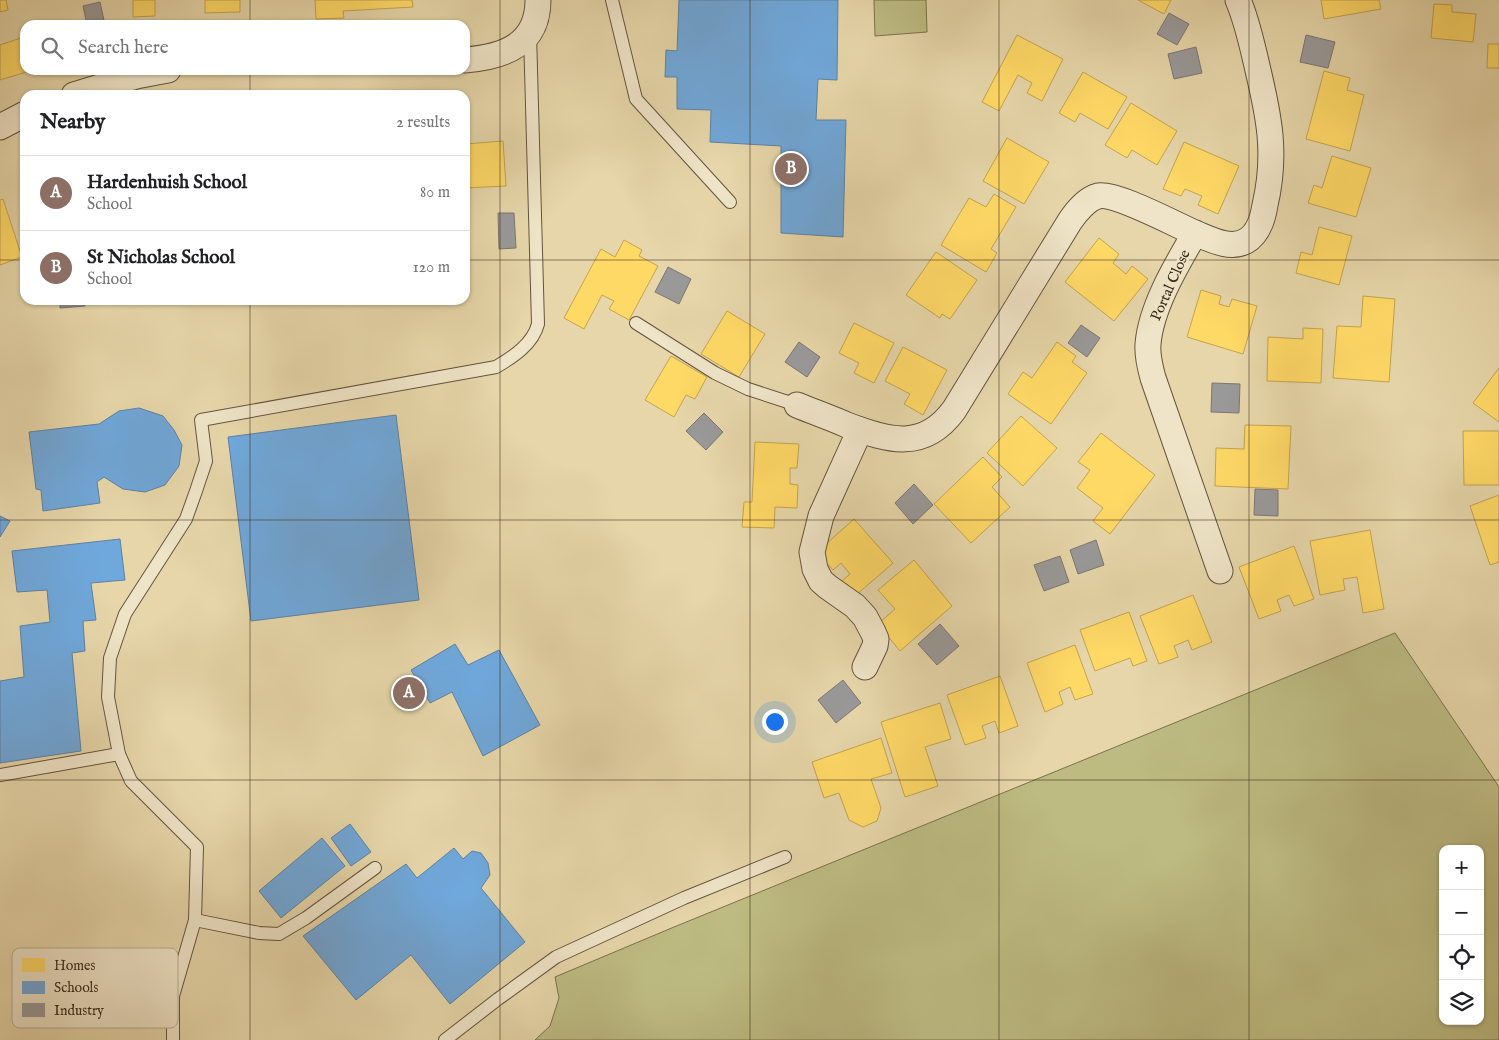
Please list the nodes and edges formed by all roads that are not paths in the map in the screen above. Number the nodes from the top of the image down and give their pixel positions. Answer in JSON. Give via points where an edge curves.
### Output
{"nodes":[{"id":1,"x":538,"y":0,"type":"edge"},
{"id":2,"x":612,"y":0,"type":"edge"},
{"id":3,"x":1238,"y":0,"type":"edge"},
{"id":4,"x":530,"y":34,"type":"junction"},
{"id":5,"x":470,"y":60,"type":"edge"},
{"id":6,"x":143,"y":75,"type":"edge"},
{"id":7,"x":89,"y":90,"type":"edge"},
{"id":8,"x":20,"y":117,"type":"edge"},
{"id":9,"x":0,"y":127,"type":"edge"},
{"id":10,"x":730,"y":202,"type":"dead end"},
{"id":11,"x":1195,"y":233,"type":"junction"},
{"id":12,"x":636,"y":323,"type":"dead end"},
{"id":13,"x":797,"y":405,"type":"joint"},
{"id":14,"x":860,"y":430,"type":"junction"},
{"id":15,"x":1220,"y":571,"type":"dead end"},
{"id":16,"x":865,"y":667,"type":"dead end"},
{"id":17,"x":119,"y":754,"type":"junction"},
{"id":18,"x":0,"y":775,"type":"edge"},
{"id":19,"x":785,"y":857,"type":"dead end"},
{"id":20,"x":375,"y":868,"type":"dead end"},
{"id":21,"x":195,"y":920,"type":"junction"},
{"id":22,"x":178,"y":979,"type":"edge"},
{"id":23,"x":445,"y":1040,"type":"edge"}],
"edges":[{"from":1,"to":4,"type":"street"},
{"from":2,"to":10,"type":"lane","via":[[636,100]]},
{"from":3,"to":11,"type":"street","name":"Portal Close","via":[[1270,123],[1272,160],[1268,195],[1259,225],[1246,241],[1226,244]]},
{"from":4,"to":5,"type":"street","via":[[504,52]]},
{"from":4,"to":17,"type":"lane","via":[[537,329],[528,342],[496,367],[201,420],[206,461],[186,519],[125,614],[110,658],[108,697]]},
{"from":6,"to":7,"type":"street"},
{"from":8,"to":9,"type":"street"},
{"from":11,"to":14,"type":"street","via":[[1118,198],[1093,198],[1070,221],[947,419],[932,431],[915,438],[883,437]]},
{"from":11,"to":15,"type":"street","name":"Portal Close","via":[[1170,277],[1158,307],[1150,329],[1148,353],[1156,386]]},
{"from":12,"to":13,"type":"lane","via":[[715,373],[748,389]]},
{"from":13,"to":14,"type":"street"},
{"from":14,"to":16,"type":"street","via":[[822,516],[812,552],[818,577],[855,606],[873,632],[875,646]]},
{"from":17,"to":18,"type":"lane"},
{"from":17,"to":21,"type":"lane","via":[[131,782],[197,847]]},
{"from":19,"to":23,"type":"lane","via":[[684,898],[556,957]]},
{"from":20,"to":21,"type":"lane","via":[[279,934]]},
{"from":21,"to":22,"type":"lane"}]}
